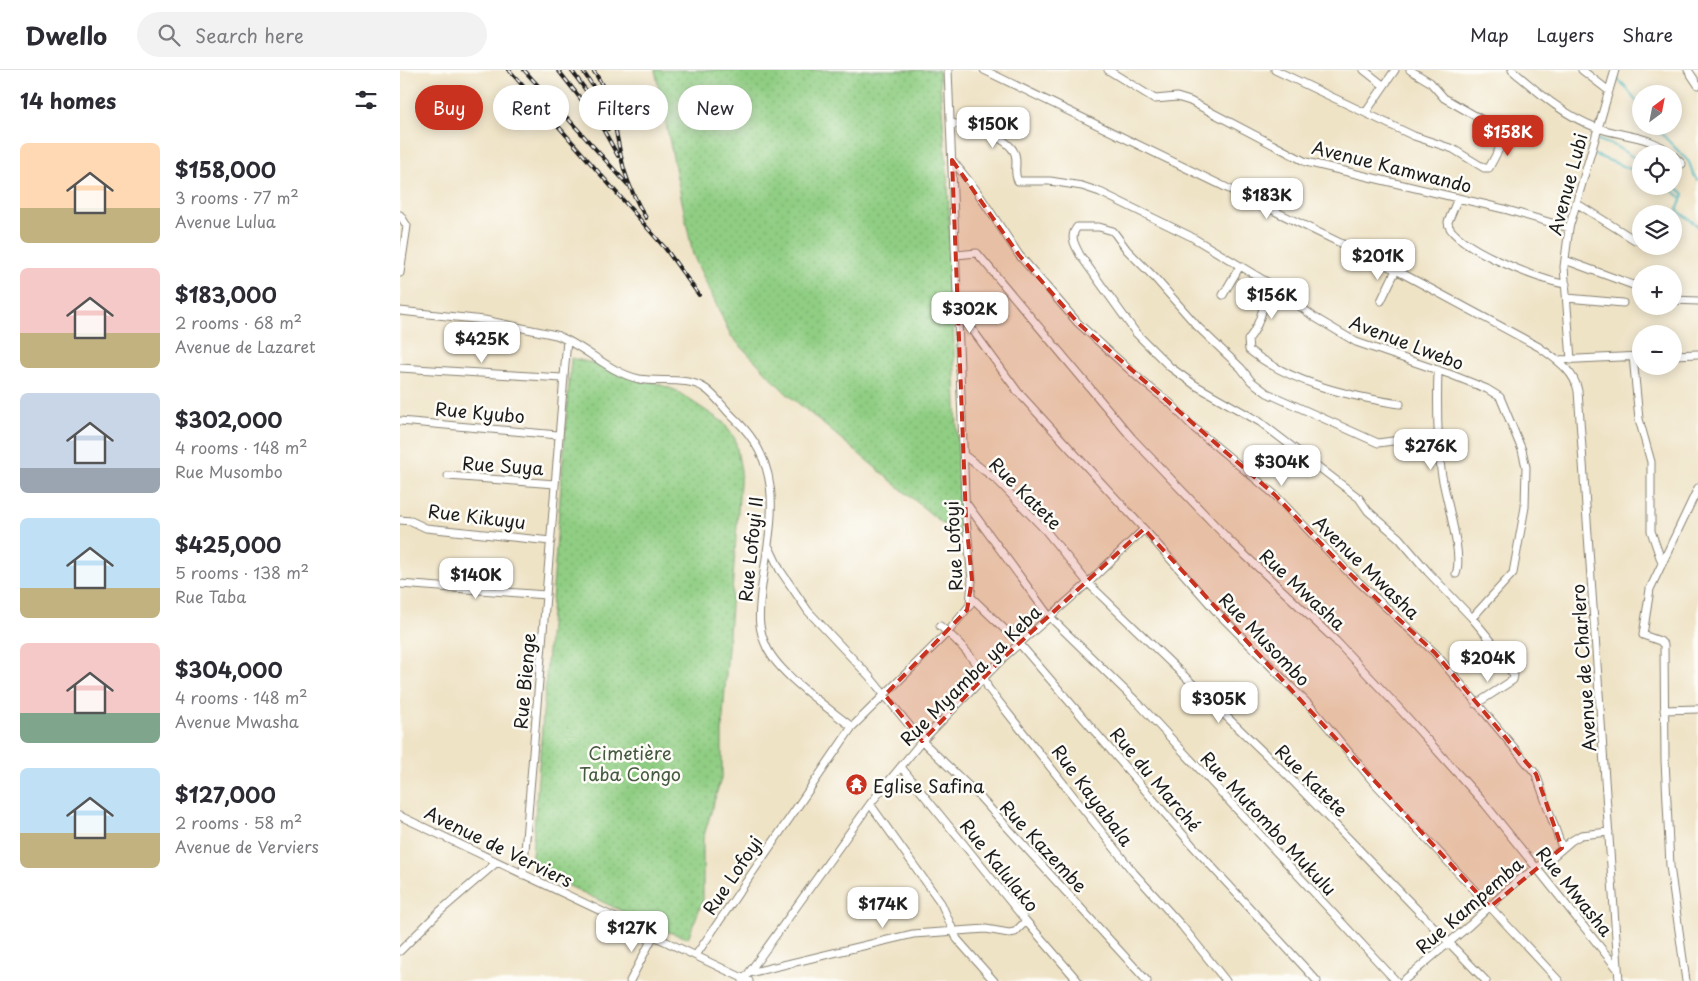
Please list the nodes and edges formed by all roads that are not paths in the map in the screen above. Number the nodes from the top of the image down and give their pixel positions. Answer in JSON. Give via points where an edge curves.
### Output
{"nodes":[{"id":1,"x":948,"y":70,"type":"edge"},
{"id":2,"x":984,"y":70,"type":"edge"},
{"id":3,"x":1108,"y":70,"type":"edge"},
{"id":4,"x":1275,"y":70,"type":"edge"},
{"id":5,"x":1364,"y":70,"type":"edge"},
{"id":6,"x":1395,"y":70,"type":"edge"},
{"id":7,"x":1410,"y":70,"type":"edge"},
{"id":8,"x":1512,"y":70,"type":"edge"},
{"id":9,"x":1582,"y":70,"type":"edge"},
{"id":10,"x":1688,"y":70,"type":"edge"},
{"id":11,"x":1614,"y":73,"type":"edge"},
{"id":12,"x":1698,"y":85,"type":"edge"},
{"id":13,"x":1383,"y":86,"type":"junction"},
{"id":14,"x":1608,"y":91,"type":"junction"},
{"id":15,"x":1366,"y":112,"type":"junction"},
{"id":16,"x":951,"y":123,"type":"junction"},
{"id":17,"x":1598,"y":128,"type":"junction"},
{"id":18,"x":1654,"y":145,"type":"edge"},
{"id":19,"x":952,"y":160,"type":"junction"},
{"id":20,"x":1458,"y":198,"type":"junction"},
{"id":21,"x":1576,"y":203,"type":"junction"},
{"id":22,"x":400,"y":215,"type":"edge"},
{"id":23,"x":1569,"y":228,"type":"junction"},
{"id":24,"x":1632,"y":238,"type":"edge"},
{"id":25,"x":956,"y":255,"type":"junction"},
{"id":26,"x":1565,"y":260,"type":"junction"},
{"id":27,"x":1240,"y":266,"type":"junction"},
{"id":28,"x":1396,"y":270,"type":"junction"},
{"id":29,"x":400,"y":273,"type":"edge"},
{"id":30,"x":1566,"y":284,"type":"junction"},
{"id":31,"x":1272,"y":285,"type":"junction"},
{"id":32,"x":1632,"y":285,"type":"edge"},
{"id":33,"x":1223,"y":296,"type":"dead end"},
{"id":34,"x":1567,"y":298,"type":"junction"},
{"id":35,"x":1682,"y":300,"type":"edge"},
{"id":36,"x":1381,"y":301,"type":"dead end"},
{"id":37,"x":1698,"y":301,"type":"edge"},
{"id":38,"x":1623,"y":304,"type":"dead end"},
{"id":39,"x":958,"y":310,"type":"junction"},
{"id":40,"x":400,"y":311,"type":"edge"},
{"id":41,"x":567,"y":340,"type":"junction"},
{"id":42,"x":1698,"y":354,"type":"edge"},
{"id":43,"x":1682,"y":355,"type":"edge"},
{"id":44,"x":1632,"y":356,"type":"edge"},
{"id":45,"x":1557,"y":360,"type":"junction"},
{"id":46,"x":1571,"y":360,"type":"junction"},
{"id":47,"x":400,"y":368,"type":"edge"},
{"id":48,"x":1438,"y":370,"type":"junction"},
{"id":49,"x":1635,"y":375,"type":"edge"},
{"id":50,"x":562,"y":378,"type":"junction"},
{"id":51,"x":1400,"y":404,"type":"dead end"},
{"id":52,"x":400,"y":421,"type":"edge"},
{"id":53,"x":558,"y":435,"type":"junction"},
{"id":54,"x":1422,"y":437,"type":"dead end"},
{"id":55,"x":964,"y":455,"type":"junction"},
{"id":56,"x":448,"y":476,"type":"dead end"},
{"id":57,"x":555,"y":484,"type":"junction"},
{"id":58,"x":1698,"y":488,"type":"edge"},
{"id":59,"x":965,"y":503,"type":"junction"},
{"id":60,"x":400,"y":520,"type":"edge"},
{"id":61,"x":1144,"y":529,"type":"junction"},
{"id":62,"x":550,"y":541,"type":"junction"},
{"id":63,"x":768,"y":547,"type":"junction"},
{"id":64,"x":1662,"y":563,"type":"junction"},
{"id":65,"x":1456,"y":574,"type":"dead end"},
{"id":66,"x":1088,"y":583,"type":"junction"},
{"id":67,"x":404,"y":584,"type":"edge"},
{"id":68,"x":546,"y":595,"type":"junction"},
{"id":69,"x":972,"y":598,"type":"junction"},
{"id":70,"x":1050,"y":616,"type":"junction"},
{"id":71,"x":1472,"y":618,"type":"junction"},
{"id":72,"x":940,"y":626,"type":"dead end"},
{"id":73,"x":948,"y":632,"type":"junction"},
{"id":74,"x":1019,"y":643,"type":"junction"},
{"id":75,"x":985,"y":677,"type":"junction"},
{"id":76,"x":885,"y":695,"type":"junction"},
{"id":77,"x":1476,"y":704,"type":"junction"},
{"id":78,"x":1698,"y":709,"type":"edge"},
{"id":79,"x":1664,"y":710,"type":"junction"},
{"id":80,"x":852,"y":727,"type":"junction"},
{"id":81,"x":922,"y":741,"type":"junction"},
{"id":82,"x":901,"y":767,"type":"junction"},
{"id":83,"x":870,"y":804,"type":"junction"},
{"id":84,"x":400,"y":816,"type":"edge"},
{"id":85,"x":1609,"y":832,"type":"junction"},
{"id":86,"x":1562,"y":848,"type":"junction"},
{"id":87,"x":497,"y":862,"type":"junction"},
{"id":88,"x":1537,"y":867,"type":"junction"},
{"id":89,"x":523,"y":875,"type":"junction"},
{"id":90,"x":1490,"y":907,"type":"junction"},
{"id":91,"x":1026,"y":921,"type":"junction"},
{"id":92,"x":954,"y":933,"type":"junction"},
{"id":93,"x":654,"y":935,"type":"junction"},
{"id":94,"x":1450,"y":942,"type":"junction"},
{"id":95,"x":400,"y":952,"type":"edge"},
{"id":96,"x":696,"y":955,"type":"junction"},
{"id":97,"x":1617,"y":968,"type":"junction"},
{"id":98,"x":746,"y":978,"type":"edge"},
{"id":99,"x":630,"y":981,"type":"edge"},
{"id":100,"x":994,"y":981,"type":"edge"},
{"id":101,"x":1078,"y":981,"type":"edge"},
{"id":102,"x":1146,"y":981,"type":"edge"},
{"id":103,"x":1226,"y":981,"type":"edge"},
{"id":104,"x":1317,"y":981,"type":"edge"},
{"id":105,"x":1396,"y":981,"type":"edge"},
{"id":106,"x":1402,"y":981,"type":"edge"},
{"id":107,"x":1486,"y":981,"type":"edge"},
{"id":108,"x":1559,"y":981,"type":"edge"},
{"id":109,"x":1619,"y":981,"type":"edge"},
{"id":110,"x":1686,"y":981,"type":"edge"}],
"edges":[{"from":1,"to":16,"type":"street","name":"Rue Lofoyi"},
{"from":2,"to":28,"type":"street","name":"Avenue de Charlero"},
{"from":3,"to":20,"type":"street","name":"Avenue Kamwando","via":[[1155,99],[1177,97],[1190,101],[1306,162]]},
{"from":4,"to":15,"type":"street"},
{"from":5,"to":13,"type":"street"},
{"from":6,"to":13,"type":"street"},
{"from":7,"to":15,"type":"street","via":[[1430,82],[1451,103],[1505,133],[1506,138],[1487,168],[1453,149],[1414,136]]},
{"from":8,"to":17,"type":"street","via":[[1561,109]]},
{"from":9,"to":14,"type":"street"},
{"from":10,"to":12,"type":"street"},
{"from":11,"to":14,"type":"street","name":"Avenue Lubi"},
{"from":13,"to":15,"type":"street"},
{"from":14,"to":17,"type":"street","name":"Avenue Lubi"},
{"from":16,"to":19,"type":"street","name":"Rue Lofoyi"},
{"from":16,"to":27,"type":"street","name":"Avenue Lwebo","via":[[988,133],[1012,148],[1017,160],[1018,180],[1050,181],[1100,192],[1161,220]]},
{"from":17,"to":18,"type":"street","via":[[1644,139]]},
{"from":17,"to":21,"type":"street","name":"Avenue Lubi"},
{"from":19,"to":25,"type":"street","name":"Rue Lofoyi"},
{"from":19,"to":77,"type":"street","name":"Avenue Mwasha","via":[[1019,255],[1078,323],[1194,428],[1275,495],[1346,570],[1435,653]]},
{"from":20,"to":23,"type":"street","name":"Avenue Kamwando"},
{"from":20,"to":30,"type":"street","via":[[1448,222],[1450,229],[1483,254],[1547,281]]},
{"from":21,"to":23,"type":"street","name":"Avenue Lubi"},
{"from":21,"to":24,"type":"street"},
{"from":22,"to":29,"type":"street","via":[[406,223]]},
{"from":23,"to":26,"type":"street","name":"Avenue Lubi"},
{"from":25,"to":39,"type":"street","name":"Rue Lofoyi"},
{"from":25,"to":88,"type":"street","name":"Rue Mwasha","via":[[977,253],[1132,438],[1229,540],[1368,673]]},
{"from":26,"to":30,"type":"street","name":"Avenue Lubi"},
{"from":26,"to":32,"type":"street"},
{"from":27,"to":31,"type":"street","name":"Avenue Lwebo"},
{"from":27,"to":33,"type":"street"},
{"from":28,"to":36,"type":"street"},
{"from":28,"to":45,"type":"street","name":"Avenue de Charlero","via":[[1539,347]]},
{"from":30,"to":34,"type":"street","name":"Avenue Lubi"},
{"from":31,"to":48,"type":"street","name":"Avenue Lwebo","via":[[1314,317],[1356,342]]},
{"from":31,"to":51,"type":"street","via":[[1259,325],[1248,340],[1249,350],[1293,376],[1372,400]]},
{"from":34,"to":38,"type":"street"},
{"from":34,"to":46,"type":"street","name":"Avenue Lubi"},
{"from":35,"to":37,"type":"street"},
{"from":39,"to":55,"type":"street","name":"Rue Lofoyi"},
{"from":39,"to":61,"type":"street","name":"Rue Musombo","via":[[1018,392]]},
{"from":40,"to":41,"type":"street","name":"Rue Lofoyi II","via":[[484,320]]},
{"from":41,"to":50,"type":"street","name":"Rue Bienge"},
{"from":41,"to":63,"type":"street","name":"Rue Lofoyi II","via":[[626,375],[699,385],[743,426],[763,458],[772,487]]},
{"from":42,"to":43,"type":"street"},
{"from":44,"to":46,"type":"street"},
{"from":45,"to":46,"type":"street"},
{"from":45,"to":85,"type":"street","name":"Avenue de Charlero","via":[[1572,376],[1578,391]]},
{"from":47,"to":50,"type":"street"},
{"from":48,"to":65,"type":"street","via":[[1437,428],[1456,548]]},
{"from":48,"to":71,"type":"street","name":"Avenue Lwebo","via":[[1500,397],[1526,467],[1515,570]]},
{"from":49,"to":64,"type":"street","via":[[1639,420],[1651,462],[1651,530]]},
{"from":50,"to":53,"type":"street","name":"Rue Bienge"},
{"from":52,"to":53,"type":"street","name":"Rue Kyubo"},
{"from":53,"to":57,"type":"street","name":"Rue Bienge"},
{"from":54,"to":71,"type":"street","via":[[1378,443],[1266,393],[1198,326],[1109,229],[1077,228],[1072,237],[1080,255],[1136,333],[1160,358],[1195,385],[1260,422],[1354,494]]},
{"from":55,"to":59,"type":"street","name":"Rue Lofoyi"},
{"from":55,"to":66,"type":"street","name":"Rue Katete","via":[[999,482],[1046,531]]},
{"from":56,"to":57,"type":"street","name":"Rue Suya"},
{"from":57,"to":62,"type":"street","name":"Rue Bienge"},
{"from":58,"to":64,"type":"street"},
{"from":59,"to":69,"type":"street","name":"Rue Lofoyi"},
{"from":59,"to":70,"type":"street","name":"Rue Mutombo Mukulu"},
{"from":60,"to":62,"type":"street","name":"Rue Kikuyu","via":[[426,528]]},
{"from":61,"to":66,"type":"street","name":"Rue Myamba ya Keba"},
{"from":61,"to":90,"type":"street","name":"Rue Musombo"},
{"from":62,"to":68,"type":"street","name":"Rue Bienge"},
{"from":63,"to":76,"type":"street","name":"Rue Kazembe","via":[[808,611]]},
{"from":63,"to":80,"type":"street","name":"Rue Lofoyi II","via":[[758,607],[759,623],[768,650],[800,687]]},
{"from":64,"to":79,"type":"street","via":[[1648,594],[1644,636],[1664,645]]},
{"from":66,"to":70,"type":"street","name":"Rue Myamba ya Keba"},
{"from":66,"to":94,"type":"street","name":"Rue Katete","via":[[1288,776]]},
{"from":67,"to":68,"type":"street"},
{"from":68,"to":89,"type":"street","name":"Rue Bienge"},
{"from":69,"to":73,"type":"street","name":"Rue Lofoyi"},
{"from":69,"to":74,"type":"street","name":"Rue du Marché"},
{"from":70,"to":74,"type":"street","name":"Rue Myamba ya Keba"},
{"from":70,"to":105,"type":"street","name":"Rue Mutombo Mukulu","via":[[1140,705]]},
{"from":71,"to":77,"type":"street","via":[[1514,675],[1513,680]]},
{"from":72,"to":73,"type":"street","name":"Rue Kayabala"},
{"from":73,"to":75,"type":"street","name":"Rue Kayabala"},
{"from":73,"to":76,"type":"street","name":"Rue Lofoyi"},
{"from":74,"to":75,"type":"street","name":"Rue Myamba ya Keba"},
{"from":74,"to":104,"type":"street","name":"Rue du Marché","via":[[1192,845]]},
{"from":75,"to":81,"type":"street","name":"Rue Myamba ya Keba"},
{"from":75,"to":103,"type":"street","name":"Rue Kayabala","via":[[988,688],[1134,874]]},
{"from":76,"to":80,"type":"street","name":"Rue Lofoyi"},
{"from":76,"to":81,"type":"street","name":"Rue Kazembe"},
{"from":77,"to":86,"type":"street","name":"Avenue Mwasha","via":[[1536,774]]},
{"from":78,"to":79,"type":"street"},
{"from":79,"to":110,"type":"street","via":[[1670,866]]},
{"from":80,"to":96,"type":"street","name":"Rue Lofoyi"},
{"from":81,"to":82,"type":"street","name":"Rue Myamba ya Keba"},
{"from":81,"to":102,"type":"street","name":"Rue Kazembe","via":[[978,795]]},
{"from":82,"to":83,"type":"street","name":"Rue Myamba ya Keba"},
{"from":82,"to":91,"type":"street","name":"Rue Kalulako"},
{"from":83,"to":92,"type":"street","via":[[941,903]]},
{"from":83,"to":98,"type":"street","name":"Rue Myamba ya Keba"},
{"from":84,"to":87,"type":"street","name":"Avenue de Verviers"},
{"from":85,"to":86,"type":"street","name":"Rue Kampemba","via":[[1581,835]]},
{"from":85,"to":97,"type":"street","name":"Avenue de Charlero"},
{"from":86,"to":88,"type":"street","name":"Rue Kampemba"},
{"from":87,"to":89,"type":"street","name":"Avenue de Verviers"},
{"from":87,"to":95,"type":"street","via":[[439,912]]},
{"from":88,"to":90,"type":"street","name":"Rue Kampemba"},
{"from":88,"to":97,"type":"street","name":"Rue Mwasha"},
{"from":89,"to":93,"type":"street","name":"Avenue de Verviers"},
{"from":90,"to":94,"type":"street","name":"Rue Kampemba"},
{"from":90,"to":108,"type":"street","name":"Rue Musombo"},
{"from":91,"to":92,"type":"street","via":[[1015,932]]},
{"from":91,"to":101,"type":"street","name":"Rue Kalulako"},
{"from":92,"to":98,"type":"street","via":[[902,936]]},
{"from":92,"to":100,"type":"street"},
{"from":93,"to":96,"type":"street","name":"Avenue de Verviers"},
{"from":93,"to":99,"type":"street"},
{"from":94,"to":106,"type":"street","name":"Rue Kampemba"},
{"from":94,"to":107,"type":"street","name":"Rue Katete"},
{"from":96,"to":98,"type":"street","name":"Avenue de Verviers"},
{"from":97,"to":109,"type":"street","name":"Avenue de Charlero"}]}
